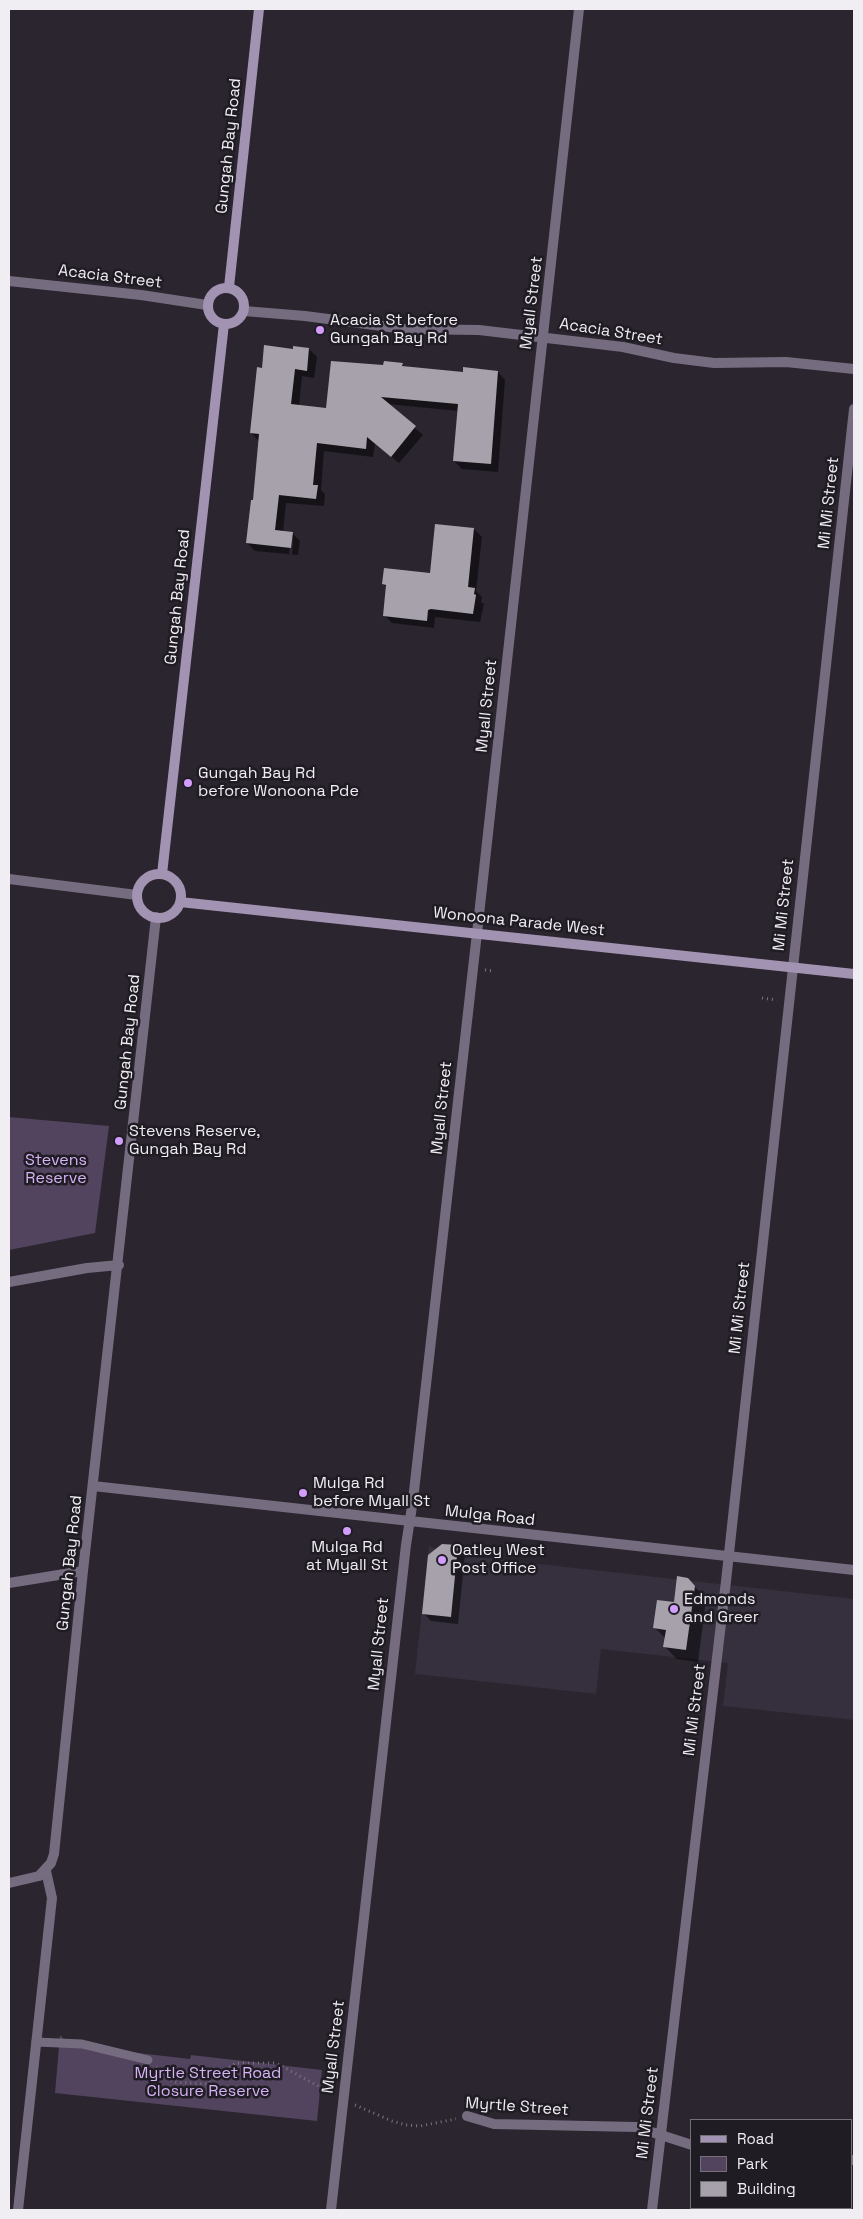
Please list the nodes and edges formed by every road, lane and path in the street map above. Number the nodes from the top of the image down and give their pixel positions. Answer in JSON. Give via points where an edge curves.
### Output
{"nodes":[{"id":1,"x":259,"y":9,"type":"edge"},
{"id":2,"x":580,"y":9,"type":"edge"},
{"id":3,"x":9,"y":280,"type":"edge"},
{"id":4,"x":229,"y":287,"type":"junction"},
{"id":5,"x":207,"y":305,"type":"junction"},
{"id":6,"x":244,"y":311,"type":"junction"},
{"id":7,"x":224,"y":324,"type":"junction"},
{"id":8,"x":544,"y":338,"type":"junction"},
{"id":9,"x":854,"y":369,"type":"edge"},
{"id":10,"x":854,"y":408,"type":"edge"},
{"id":11,"x":162,"y":874,"type":"junction"},
{"id":12,"x":9,"y":879,"type":"edge"},
{"id":13,"x":137,"y":895,"type":"junction"},
{"id":14,"x":180,"y":902,"type":"junction"},
{"id":15,"x":156,"y":917,"type":"junction"},
{"id":16,"x":477,"y":933,"type":"junction"},
{"id":17,"x":792,"y":967,"type":"junction"},
{"id":18,"x":854,"y":974,"type":"edge"},
{"id":19,"x":119,"y":1265,"type":"junction"},
{"id":20,"x":9,"y":1282,"type":"edge"},
{"id":21,"x":94,"y":1486,"type":"junction"},
{"id":22,"x":409,"y":1522,"type":"junction"},
{"id":23,"x":728,"y":1556,"type":"junction"},
{"id":24,"x":83,"y":1570,"type":"junction"},
{"id":25,"x":854,"y":1570,"type":"edge"},
{"id":26,"x":9,"y":1583,"type":"edge"},
{"id":27,"x":46,"y":1871,"type":"junction"},
{"id":28,"x":9,"y":1883,"type":"edge"},
{"id":29,"x":36,"y":2042,"type":"junction"},
{"id":30,"x":148,"y":2060,"type":"joint"},
{"id":31,"x":343,"y":2100,"type":"junction"},
{"id":32,"x":467,"y":2116,"type":"joint"},
{"id":33,"x":660,"y":2136,"type":"junction"},
{"id":34,"x":690,"y":2145,"type":"edge"},
{"id":35,"x":18,"y":2210,"type":"edge"},
{"id":36,"x":331,"y":2210,"type":"edge"},
{"id":37,"x":652,"y":2210,"type":"edge"}],
"edges":[{"from":1,"to":4,"type":"street","name":"Gungah Bay Road"},
{"from":2,"to":8,"type":"street","name":"Myall Street"},
{"from":3,"to":5,"type":"street","name":"Acacia Street","via":[[141,294]]},
{"from":4,"to":5,"type":"street","via":[[216,290]]},
{"from":4,"to":6,"type":"street","via":[[240,294]]},
{"from":5,"to":7,"type":"street","via":[[212,318]]},
{"from":6,"to":7,"type":"street","via":[[236,321]]},
{"from":6,"to":8,"type":"street","name":"Acacia Street","via":[[405,329],[462,329]]},
{"from":7,"to":11,"type":"street","name":"Gungah Bay Road"},
{"from":8,"to":9,"type":"street","name":"Acacia Street","via":[[623,347],[714,363],[786,362]]},
{"from":8,"to":16,"type":"street","name":"Myall Street"},
{"from":10,"to":17,"type":"street","name":"Mi Mi Street"},
{"from":11,"to":13,"type":"street","via":[[155,874],[142,882]]},
{"from":11,"to":14,"type":"street","via":[[178,884]]},
{"from":12,"to":13,"type":"street"},
{"from":13,"to":15,"type":"street","via":[[140,908]]},
{"from":14,"to":15,"type":"street","via":[[174,912]]},
{"from":14,"to":16,"type":"street","name":"Wonoona Parade West"},
{"from":15,"to":19,"type":"street","name":"Gungah Bay Road"},
{"from":16,"to":17,"type":"street","name":"Wonoona Parade West"},
{"from":16,"to":22,"type":"street","name":"Myall Street"},
{"from":17,"to":18,"type":"street","name":"Wonoona Parade West"},
{"from":17,"to":23,"type":"street","name":"Mi Mi Street"},
{"from":19,"to":20,"type":"street"},
{"from":19,"to":21,"type":"street","name":"Gungah Bay Road"},
{"from":21,"to":22,"type":"street","name":"Mulga Road"},
{"from":21,"to":24,"type":"street","name":"Gungah Bay Road"},
{"from":22,"to":23,"type":"street","name":"Mulga Road"},
{"from":22,"to":31,"type":"street","name":"Myall Street"},
{"from":23,"to":25,"type":"street","name":"Mulga Road"},
{"from":23,"to":33,"type":"street","name":"Mi Mi Street"},
{"from":24,"to":26,"type":"street"},
{"from":24,"to":27,"type":"street","name":"Gungah Bay Road","via":[[54,1854]]},
{"from":27,"to":28,"type":"street"},
{"from":27,"to":29,"type":"street","via":[[52,1898]]},
{"from":29,"to":30,"type":"lane","via":[[82,2044]]},
{"from":29,"to":35,"type":"street"},
{"from":30,"to":31,"type":"path","name":"Myrtle Street","via":[[173,2082],[208,2084],[235,2063],[276,2063]]},
{"from":31,"to":32,"type":"path","name":"Myrtle Street","via":[[406,2125],[427,2125]]},
{"from":31,"to":36,"type":"street","name":"Myall Street"},
{"from":32,"to":33,"type":"street","name":"Myrtle Street","via":[[494,2124],[636,2127]]},
{"from":33,"to":34,"type":"street","name":"Myrtle Street"},
{"from":33,"to":37,"type":"street","name":"Mi Mi Street"}]}
